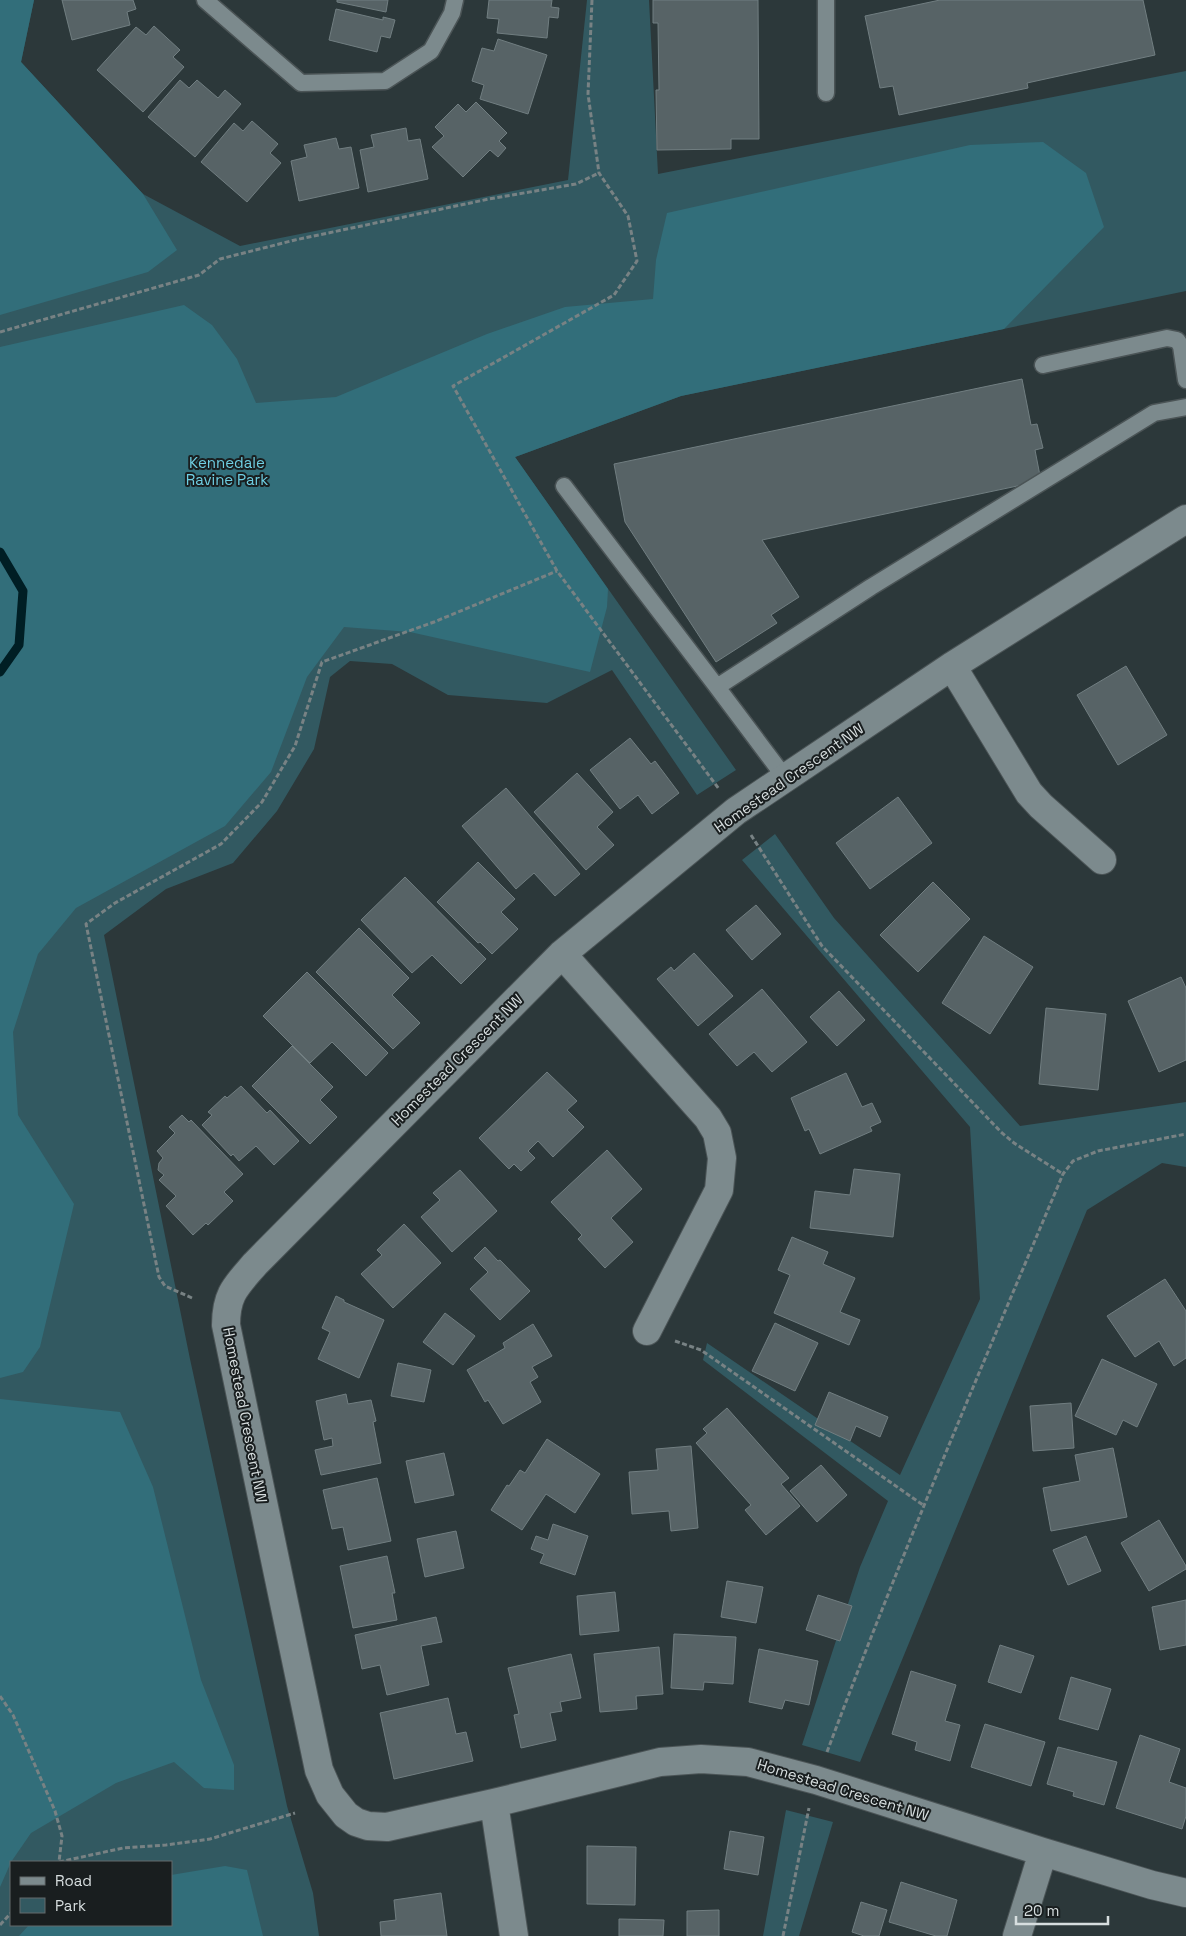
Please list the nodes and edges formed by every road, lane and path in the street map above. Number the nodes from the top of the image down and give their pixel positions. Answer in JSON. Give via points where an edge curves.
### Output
{"nodes":[{"id":1,"x":205,"y":0,"type":"edge"},
{"id":2,"x":455,"y":0,"type":"edge"},
{"id":3,"x":592,"y":0,"type":"edge"},
{"id":4,"x":826,"y":0,"type":"edge"},
{"id":5,"x":826,"y":93,"type":"dead end"},
{"id":6,"x":599,"y":173,"type":"junction"},
{"id":7,"x":0,"y":332,"type":"edge"},
{"id":8,"x":1043,"y":364,"type":"dead end"},
{"id":9,"x":1186,"y":380,"type":"edge"},
{"id":10,"x":1186,"y":407,"type":"edge"},
{"id":11,"x":564,"y":486,"type":"dead end"},
{"id":12,"x":1186,"y":519,"type":"edge"},
{"id":13,"x":557,"y":571,"type":"junction"},
{"id":14,"x":952,"y":666,"type":"junction"},
{"id":15,"x":718,"y":687,"type":"junction"},
{"id":16,"x":786,"y":779,"type":"junction"},
{"id":17,"x":736,"y":811,"type":"junction"},
{"id":18,"x":1102,"y":860,"type":"dead end"},
{"id":19,"x":562,"y":954,"type":"junction"},
{"id":20,"x":1186,"y":1134,"type":"edge"},
{"id":21,"x":1063,"y":1174,"type":"junction"},
{"id":22,"x":192,"y":1298,"type":"dead end"},
{"id":23,"x":646,"y":1331,"type":"joint"},
{"id":24,"x":923,"y":1505,"type":"junction"},
{"id":25,"x":0,"y":1696,"type":"edge"},
{"id":26,"x":824,"y":1758,"type":"dead end"},
{"id":27,"x":810,"y":1800,"type":"dead end"},
{"id":28,"x":494,"y":1803,"type":"junction"},
{"id":29,"x":294,"y":1813,"type":"dead end"},
{"id":30,"x":1043,"y":1852,"type":"junction"},
{"id":31,"x":58,"y":1861,"type":"edge"},
{"id":32,"x":63,"y":1861,"type":"edge"},
{"id":33,"x":1186,"y":1893,"type":"edge"},
{"id":34,"x":10,"y":1914,"type":"edge"},
{"id":35,"x":0,"y":1925,"type":"edge"},
{"id":36,"x":514,"y":1936,"type":"edge"},
{"id":37,"x":783,"y":1936,"type":"edge"},
{"id":38,"x":1017,"y":1936,"type":"edge"}],
"edges":[{"from":1,"to":2,"type":"lane","via":[[301,84],[385,81],[431,51],[452,13]]},
{"from":3,"to":6,"type":"path","via":[[588,94]]},
{"from":4,"to":5,"type":"lane"},
{"from":6,"to":7,"type":"path","via":[[576,184],[479,200],[220,259],[199,275]]},
{"from":6,"to":13,"type":"path","via":[[628,216],[637,261],[614,295],[453,386]]},
{"from":8,"to":9,"type":"lane","via":[[1167,338],[1177,340],[1181,346]]},
{"from":10,"to":15,"type":"lane","via":[[1154,413],[871,587]]},
{"from":11,"to":15,"type":"lane"},
{"from":12,"to":14,"type":"street","name":"Homestead Crescent NW"},
{"from":13,"to":17,"type":"path"},
{"from":13,"to":22,"type":"path","via":[[434,622],[322,662],[295,746],[262,802],[220,844],[115,903],[86,924],[159,1277],[165,1286]]},
{"from":14,"to":16,"type":"street","name":"Homestead Crescent NW"},
{"from":14,"to":18,"type":"street","via":[[1030,793]]},
{"from":15,"to":16,"type":"lane"},
{"from":16,"to":17,"type":"street","name":"Homestead Crescent NW"},
{"from":17,"to":19,"type":"street","name":"Homestead Crescent NW"},
{"from":17,"to":21,"type":"path","via":[[822,946],[1001,1132]]},
{"from":19,"to":23,"type":"street","via":[[708,1118],[717,1133],[722,1158],[719,1190]]},
{"from":19,"to":28,"type":"street","name":"Homestead Crescent NW","via":[[255,1264],[233,1291],[226,1306],[226,1325],[319,1770],[330,1795],[356,1822],[387,1827]]},
{"from":20,"to":21,"type":"path","via":[[1098,1151],[1073,1161]]},
{"from":21,"to":24,"type":"path"},
{"from":23,"to":24,"type":"path","via":[[701,1350]]},
{"from":24,"to":26,"type":"path"},
{"from":25,"to":31,"type":"path","via":[[13,1715],[55,1811],[62,1836]]},
{"from":27,"to":37,"type":"path"},
{"from":28,"to":30,"type":"street","name":"Homestead Crescent NW","via":[[660,1762],[701,1759],[748,1762],[816,1780]]},
{"from":28,"to":36,"type":"street"},
{"from":29,"to":32,"type":"path","via":[[210,1839],[123,1848]]},
{"from":30,"to":33,"type":"street","name":"Homestead Crescent NW"},
{"from":30,"to":38,"type":"street"},
{"from":34,"to":35,"type":"path"}]}
